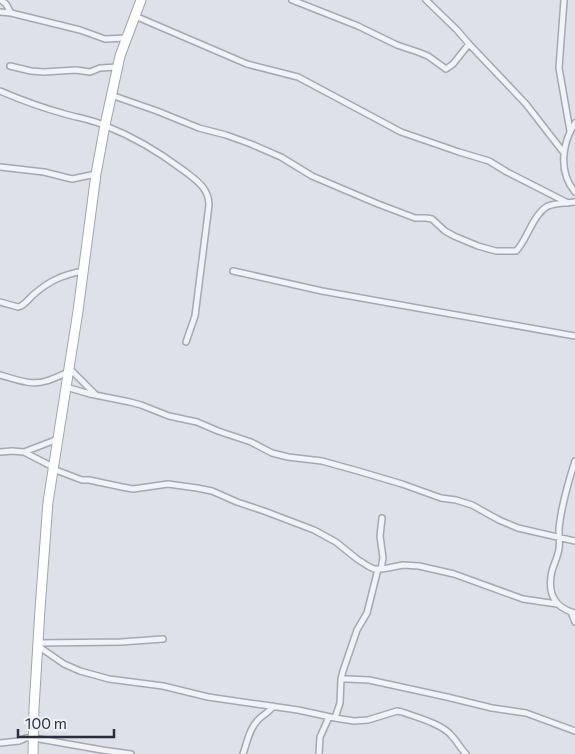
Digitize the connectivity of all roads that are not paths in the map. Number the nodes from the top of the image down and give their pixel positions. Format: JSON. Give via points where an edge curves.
{"nodes":[{"id":1,"x":1,"y":0,"type":"edge"},
{"id":2,"x":140,"y":0,"type":"edge"},
{"id":3,"x":292,"y":0,"type":"edge"},
{"id":4,"x":426,"y":0,"type":"edge"},
{"id":5,"x":564,"y":0,"type":"edge"},
{"id":6,"x":0,"y":12,"type":"edge"},
{"id":7,"x":11,"y":13,"type":"junction"},
{"id":8,"x":134,"y":16,"type":"junction"},
{"id":9,"x":126,"y":38,"type":"junction"},
{"id":10,"x":469,"y":44,"type":"junction"},
{"id":11,"x":10,"y":66,"type":"dead end"},
{"id":12,"x":117,"y":68,"type":"junction"},
{"id":13,"x":0,"y":91,"type":"edge"},
{"id":14,"x":111,"y":95,"type":"junction"},
{"id":15,"x":568,"y":120,"type":"junction"},
{"id":16,"x":574,"y":124,"type":"edge"},
{"id":17,"x":105,"y":125,"type":"junction"},
{"id":18,"x":572,"y":132,"type":"edge"},
{"id":19,"x":564,"y":153,"type":"junction"},
{"id":20,"x":0,"y":167,"type":"edge"},
{"id":21,"x":96,"y":174,"type":"junction"},
{"id":22,"x":575,"y":192,"type":"edge"},
{"id":23,"x":575,"y":202,"type":"edge"},
{"id":24,"x":568,"y":203,"type":"junction"},
{"id":25,"x":83,"y":271,"type":"junction"},
{"id":26,"x":233,"y":271,"type":"dead end"},
{"id":27,"x":0,"y":302,"type":"edge"},
{"id":28,"x":575,"y":336,"type":"edge"},
{"id":29,"x":186,"y":342,"type":"dead end"},
{"id":30,"x":68,"y":370,"type":"junction"},
{"id":31,"x":0,"y":375,"type":"edge"},
{"id":32,"x":66,"y":387,"type":"junction"},
{"id":33,"x":95,"y":395,"type":"junction"},
{"id":34,"x":58,"y":439,"type":"junction"},
{"id":35,"x":0,"y":452,"type":"edge"},
{"id":36,"x":24,"y":452,"type":"junction"},
{"id":37,"x":575,"y":461,"type":"edge"},
{"id":38,"x":53,"y":468,"type":"junction"},
{"id":39,"x":382,"y":518,"type":"dead end"},
{"id":40,"x":559,"y":537,"type":"junction"},
{"id":41,"x":575,"y":541,"type":"edge"},
{"id":42,"x":380,"y":569,"type":"junction"},
{"id":43,"x":557,"y":604,"type":"junction"},
{"id":44,"x":573,"y":613,"type":"edge"},
{"id":45,"x":575,"y":622,"type":"edge"},
{"id":46,"x":163,"y":639,"type":"dead end"},
{"id":47,"x":38,"y":645,"type":"junction"},
{"id":48,"x":341,"y":679,"type":"junction"},
{"id":49,"x":273,"y":706,"type":"junction"},
{"id":50,"x":332,"y":717,"type":"junction"},
{"id":51,"x":575,"y":732,"type":"edge"},
{"id":52,"x":34,"y":738,"type":"junction"},
{"id":53,"x":0,"y":743,"type":"edge"},
{"id":54,"x":33,"y":754,"type":"edge"},
{"id":55,"x":131,"y":754,"type":"edge"},
{"id":56,"x":243,"y":754,"type":"edge"},
{"id":57,"x":319,"y":754,"type":"edge"},
{"id":58,"x":466,"y":754,"type":"edge"}],
"edges":[{"from":1,"to":7,"type":"street"},
{"from":2,"to":8,"type":"main road"},
{"from":3,"to":10,"type":"street","via":[[428,56],[446,69]]},
{"from":4,"to":10,"type":"street"},
{"from":5,"to":15,"type":"street","via":[[559,68]]},
{"from":6,"to":7,"type":"street"},
{"from":7,"to":9,"type":"street","via":[[80,30],[105,40]]},
{"from":8,"to":9,"type":"main road"},
{"from":8,"to":24,"type":"street","via":[[247,64],[298,77],[401,132],[489,161]]},
{"from":9,"to":12,"type":"main road"},
{"from":10,"to":19,"type":"street","via":[[526,104]]},
{"from":11,"to":12,"type":"street","via":[[32,72],[90,72]]},
{"from":12,"to":14,"type":"main road"},
{"from":13,"to":17,"type":"street"},
{"from":14,"to":17,"type":"main road"},
{"from":14,"to":24,"type":"street","via":[[251,144],[312,176],[378,204],[415,218],[432,219],[454,236],[490,250],[516,250],[544,209],[553,204]]},
{"from":15,"to":16,"type":"street"},
{"from":15,"to":18,"type":"street"},
{"from":16,"to":18,"type":"street"},
{"from":17,"to":21,"type":"main road"},
{"from":17,"to":29,"type":"street","via":[[136,138],[157,152],[199,182],[207,193],[209,205],[198,299]]},
{"from":18,"to":19,"type":"street"},
{"from":19,"to":22,"type":"street","via":[[564,169]]},
{"from":20,"to":21,"type":"street","via":[[72,179]]},
{"from":21,"to":25,"type":"main road"},
{"from":23,"to":24,"type":"street"},
{"from":25,"to":27,"type":"street","via":[[56,278],[22,306]]},
{"from":25,"to":30,"type":"main road"},
{"from":26,"to":28,"type":"street","via":[[322,291]]},
{"from":30,"to":31,"type":"street","via":[[36,383]]},
{"from":30,"to":32,"type":"main road"},
{"from":30,"to":33,"type":"street"},
{"from":32,"to":33,"type":"street"},
{"from":32,"to":34,"type":"main road"},
{"from":33,"to":40,"type":"street","via":[[197,422],[272,453],[329,463],[461,502],[518,528]]},
{"from":34,"to":36,"type":"street"},
{"from":34,"to":38,"type":"main road"},
{"from":35,"to":36,"type":"street"},
{"from":36,"to":38,"type":"street"},
{"from":37,"to":40,"type":"street","via":[[562,506]]},
{"from":38,"to":42,"type":"street","via":[[82,480],[122,488],[168,484],[212,491],[314,530],[368,566]]},
{"from":38,"to":47,"type":"main road","via":[[42,564]]},
{"from":39,"to":42,"type":"street","via":[[383,558]]},
{"from":40,"to":41,"type":"street"},
{"from":40,"to":43,"type":"street","via":[[560,549],[551,581]]},
{"from":42,"to":43,"type":"street","via":[[403,564],[419,566],[454,574],[523,599]]},
{"from":42,"to":48,"type":"street"},
{"from":43,"to":44,"type":"street"},
{"from":44,"to":45,"type":"street"},
{"from":46,"to":47,"type":"street"},
{"from":47,"to":49,"type":"street","via":[[71,668],[97,676]]},
{"from":47,"to":52,"type":"main road"},
{"from":48,"to":50,"type":"street","via":[[340,703]]},
{"from":48,"to":51,"type":"street","via":[[369,680],[526,713]]},
{"from":49,"to":50,"type":"street"},
{"from":49,"to":56,"type":"street","via":[[256,722]]},
{"from":50,"to":57,"type":"street","via":[[320,737]]},
{"from":50,"to":58,"type":"street","via":[[364,720],[402,712],[443,728]]},
{"from":52,"to":53,"type":"street"},
{"from":52,"to":54,"type":"main road"},
{"from":52,"to":55,"type":"street"}]}
